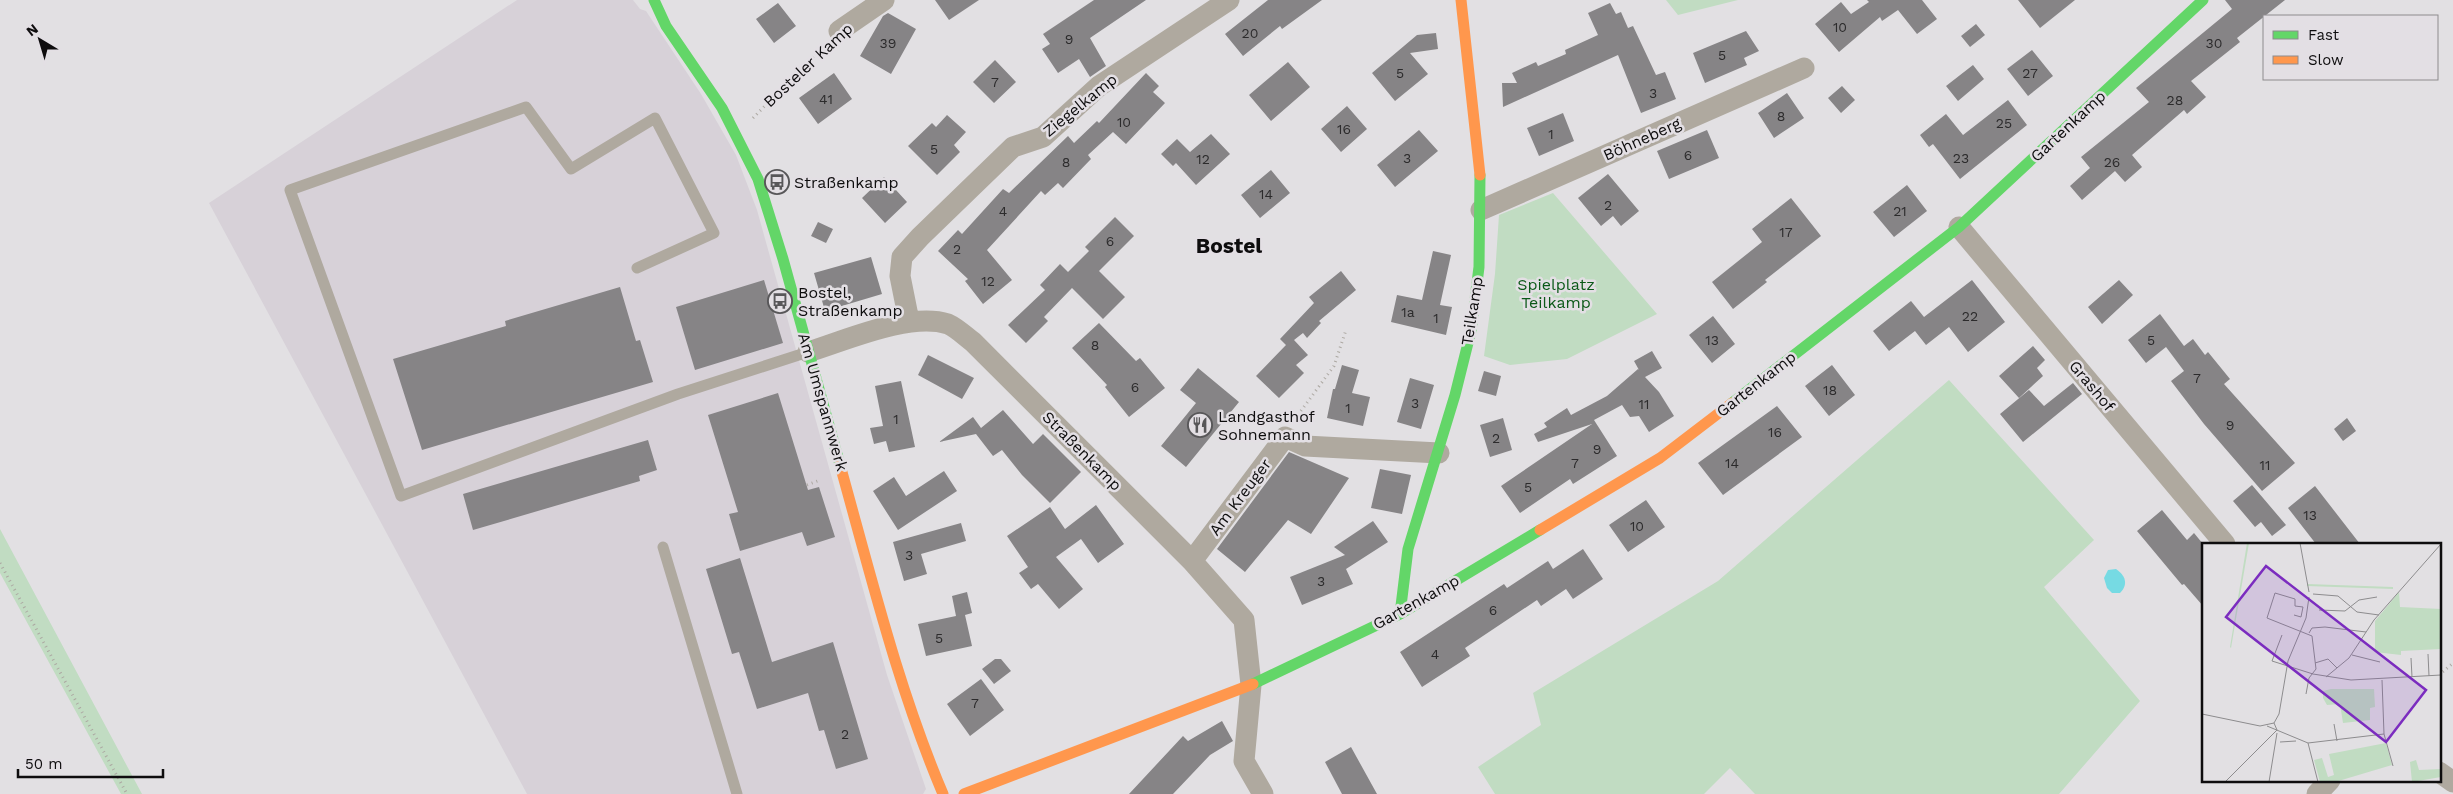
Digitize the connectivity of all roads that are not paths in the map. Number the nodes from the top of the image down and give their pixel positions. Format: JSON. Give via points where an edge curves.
{"nodes":[{"id":1,"x":654,"y":0,"type":"edge"},
{"id":2,"x":884,"y":0,"type":"edge"},
{"id":3,"x":1229,"y":0,"type":"edge"},
{"id":4,"x":1462,"y":0,"type":"edge"},
{"id":5,"x":2204,"y":0,"type":"edge"},
{"id":6,"x":839,"y":32,"type":"road end"},
{"id":7,"x":1804,"y":68,"type":"dead end"},
{"id":8,"x":1481,"y":210,"type":"junction"},
{"id":9,"x":1960,"y":227,"type":"junction"},
{"id":10,"x":637,"y":268,"type":"dead end"},
{"id":11,"x":909,"y":321,"type":"junction"},
{"id":12,"x":808,"y":352,"type":"junction"},
{"id":13,"x":1439,"y":453,"type":"junction"},
{"id":14,"x":2225,"y":543,"type":"edge"},
{"id":15,"x":663,"y":547,"type":"dead end"},
{"id":16,"x":1192,"y":561,"type":"junction"},
{"id":17,"x":1400,"y":614,"type":"junction"},
{"id":18,"x":1251,"y":685,"type":"junction"},
{"id":19,"x":2440,"y":773,"type":"edge"},
{"id":20,"x":2328,"y":782,"type":"edge"},
{"id":21,"x":2453,"y":782,"type":"edge"},
{"id":22,"x":737,"y":794,"type":"edge"},
{"id":23,"x":943,"y":794,"type":"edge"},
{"id":24,"x":964,"y":794,"type":"edge"},
{"id":25,"x":1263,"y":794,"type":"edge"},
{"id":26,"x":2317,"y":794,"type":"edge"}],
"edges":[{"from":1,"to":12,"type":"street","name":"Am Umspannwerk","via":[[666,26],[709,86],[737,134],[758,179]]},
{"from":2,"to":6,"type":"street","name":"Bosteler Kamp"},
{"from":3,"to":11,"type":"street","name":"Ziegelkamp","via":[[1099,86],[1043,137],[1013,147],[920,237],[902,257],[900,276]]},
{"from":4,"to":8,"type":"street","name":"Teilkamp","via":[[1479,158]]},
{"from":5,"to":9,"type":"street","name":"Gartenkamp"},
{"from":7,"to":8,"type":"street","name":"Böhneberg"},
{"from":8,"to":13,"type":"street","name":"Teilkamp","via":[[1479,267],[1471,330]]},
{"from":9,"to":14,"type":"street","name":"Grashof"},
{"from":9,"to":17,"type":"street","name":"Gartenkamp","via":[[1660,458]]},
{"from":10,"to":12,"type":"lane","via":[[714,233],[655,118],[571,169],[526,107],[290,190],[401,496],[678,394]]},
{"from":11,"to":12,"type":"street","name":"Straßenkamp"},
{"from":11,"to":16,"type":"street","name":"Straßenkamp","via":[[929,320],[962,332]]},
{"from":12,"to":23,"type":"street","name":"Am Umspannwerk","via":[[896,665]]},
{"from":13,"to":16,"type":"street","name":"Am Kreuger","via":[[1305,446],[1285,437]]},
{"from":13,"to":17,"type":"street","name":"Teilkamp","via":[[1408,549]]},
{"from":15,"to":22,"type":"lane"},
{"from":16,"to":18,"type":"street","name":"Straßenkamp","via":[[1244,620]]},
{"from":17,"to":18,"type":"street","name":"Gartenkamp"},
{"from":18,"to":24,"type":"street","name":"Gartenkamp"},
{"from":18,"to":25,"type":"street","via":[[1244,761]]},
{"from":19,"to":21,"type":"street"},
{"from":20,"to":26,"type":"street"}]}
